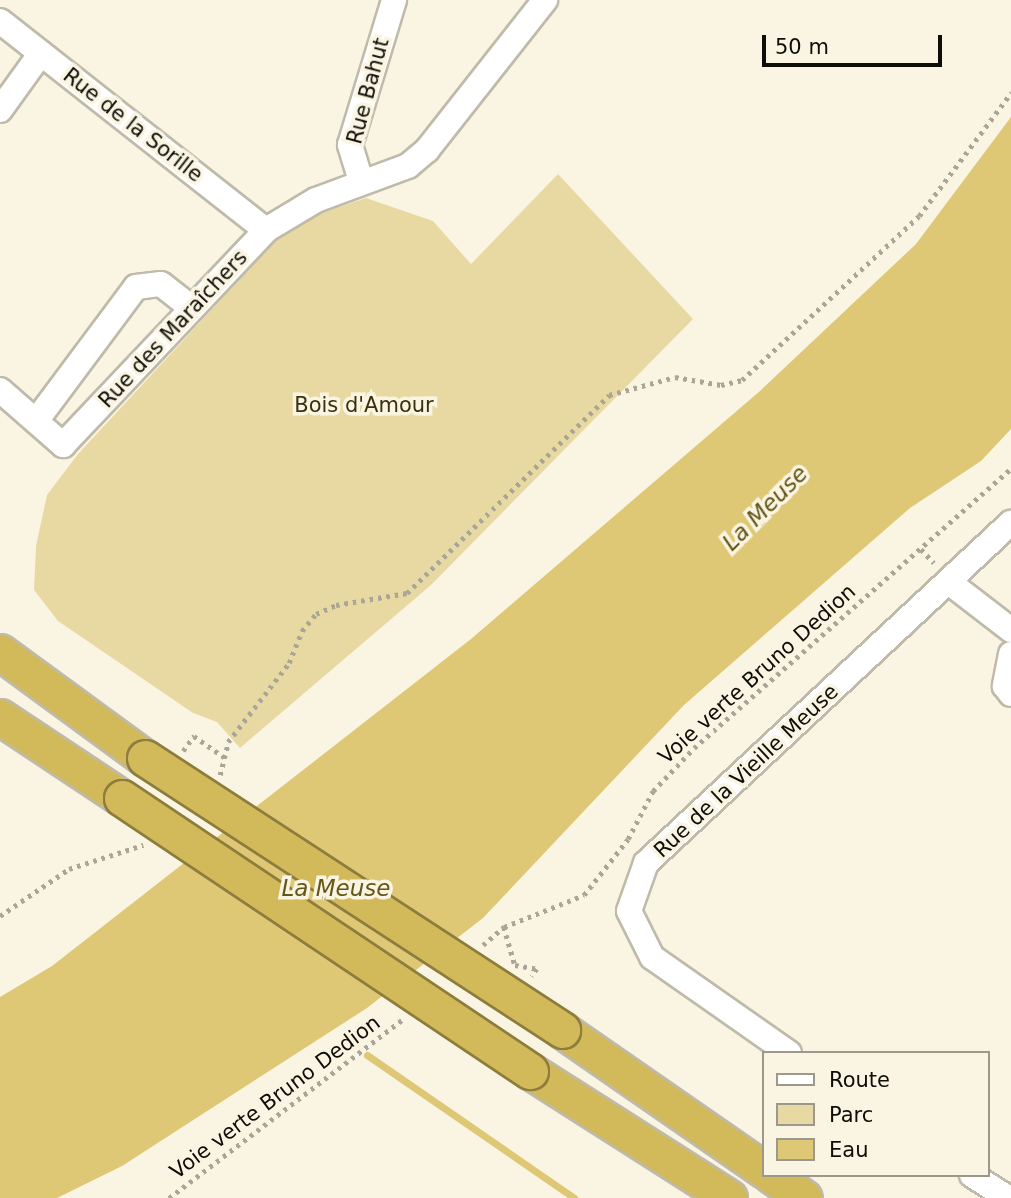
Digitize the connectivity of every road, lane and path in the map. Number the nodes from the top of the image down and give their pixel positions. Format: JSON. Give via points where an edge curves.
{"nodes":[{"id":1,"x":394,"y":0,"type":"edge"},
{"id":2,"x":545,"y":0,"type":"edge"},
{"id":3,"x":0,"y":21,"type":"edge"},
{"id":4,"x":41,"y":53,"type":"junction"},
{"id":5,"x":1011,"y":93,"type":"edge"},
{"id":6,"x":0,"y":110,"type":"edge"},
{"id":7,"x":361,"y":181,"type":"junction"},
{"id":8,"x":266,"y":230,"type":"junction"},
{"id":9,"x":192,"y":308,"type":"junction"},
{"id":10,"x":0,"y":390,"type":"edge"},
{"id":11,"x":36,"y":421,"type":"junction"},
{"id":12,"x":1011,"y":469,"type":"edge"},
{"id":13,"x":1011,"y":523,"type":"edge"},
{"id":14,"x":950,"y":583,"type":"junction"},
{"id":15,"x":1011,"y":630,"type":"edge"},
{"id":16,"x":0,"y":637,"type":"edge"},
{"id":17,"x":0,"y":652,"type":"edge"},
{"id":18,"x":1011,"y":654,"type":"edge"},
{"id":19,"x":1011,"y":694,"type":"edge"},
{"id":20,"x":70,"y":705,"type":"junction"},
{"id":21,"x":0,"y":717,"type":"edge"},
{"id":22,"x":194,"y":736,"type":"dead end"},
{"id":23,"x":224,"y":757,"type":"junction"},
{"id":24,"x":218,"y":784,"type":"dead end"},
{"id":25,"x":146,"y":843,"type":"dead end"},
{"id":26,"x":0,"y":916,"type":"edge"},
{"id":27,"x":510,"y":949,"type":"dead end"},
{"id":28,"x":400,"y":1022,"type":"dead end"},
{"id":29,"x":786,"y":1051,"type":"edge"},
{"id":30,"x":762,"y":1169,"type":"edge"},
{"id":31,"x":774,"y":1177,"type":"edge"},
{"id":32,"x":975,"y":1177,"type":"edge"},
{"id":33,"x":169,"y":1198,"type":"edge"},
{"id":34,"x":729,"y":1198,"type":"edge"},
{"id":35,"x":804,"y":1198,"type":"edge"},
{"id":36,"x":1009,"y":1198,"type":"edge"}],
"edges":[{"from":1,"to":7,"type":"street","name":"Rue Bahut","via":[[349,145]]},
{"from":2,"to":7,"type":"street","name":"Rue des Maraîchers","via":[[427,150],[408,166]]},
{"from":3,"to":4,"type":"street","name":"Rue de la Sorille"},
{"from":4,"to":6,"type":"street"},
{"from":4,"to":8,"type":"street","name":"Rue de la Sorille"},
{"from":5,"to":23,"type":"path","via":[[919,216],[742,380],[721,385],[675,377],[609,395],[407,593],[336,605],[316,614],[302,631],[289,663],[228,742]]},
{"from":7,"to":8,"type":"street","name":"Rue des Maraîchers","via":[[316,200]]},
{"from":8,"to":9,"type":"street","name":"Rue des Maraîchers"},
{"from":9,"to":11,"type":"street","name":"Rue des Maraîchers","via":[[63,445]]},
{"from":9,"to":11,"type":"street","via":[[161,284],[136,287]]},
{"from":10,"to":11,"type":"street","name":"Rue des Maraîchers"},
{"from":12,"to":27,"type":"path","name":"Voie verte Bruno Dedion","via":[[694,748],[653,791],[628,839],[584,895],[504,927]]},
{"from":13,"to":14,"type":"street","name":"Rue de la Vieille Meuse"},
{"from":14,"to":15,"type":"street"},
{"from":14,"to":29,"type":"street","name":"Rue de la Vieille Meuse","via":[[646,863],[629,911],[652,957]]},
{"from":16,"to":20,"type":"highway"},
{"from":17,"to":20,"type":"highway"},
{"from":18,"to":19,"type":"street","via":[[1005,686]]},
{"from":20,"to":30,"type":"highway","bridge":true,"via":[[562,1030]]},
{"from":21,"to":34,"type":"highway","bridge":true,"via":[[530,1071]]},
{"from":22,"to":23,"type":"path"},
{"from":23,"to":24,"type":"path"},
{"from":25,"to":26,"type":"path","via":[[135,851],[69,869]]},
{"from":28,"to":33,"type":"path","name":"Voie verte Bruno Dedion"},
{"from":31,"to":35,"type":"highway"},
{"from":32,"to":36,"type":"street"}]}
